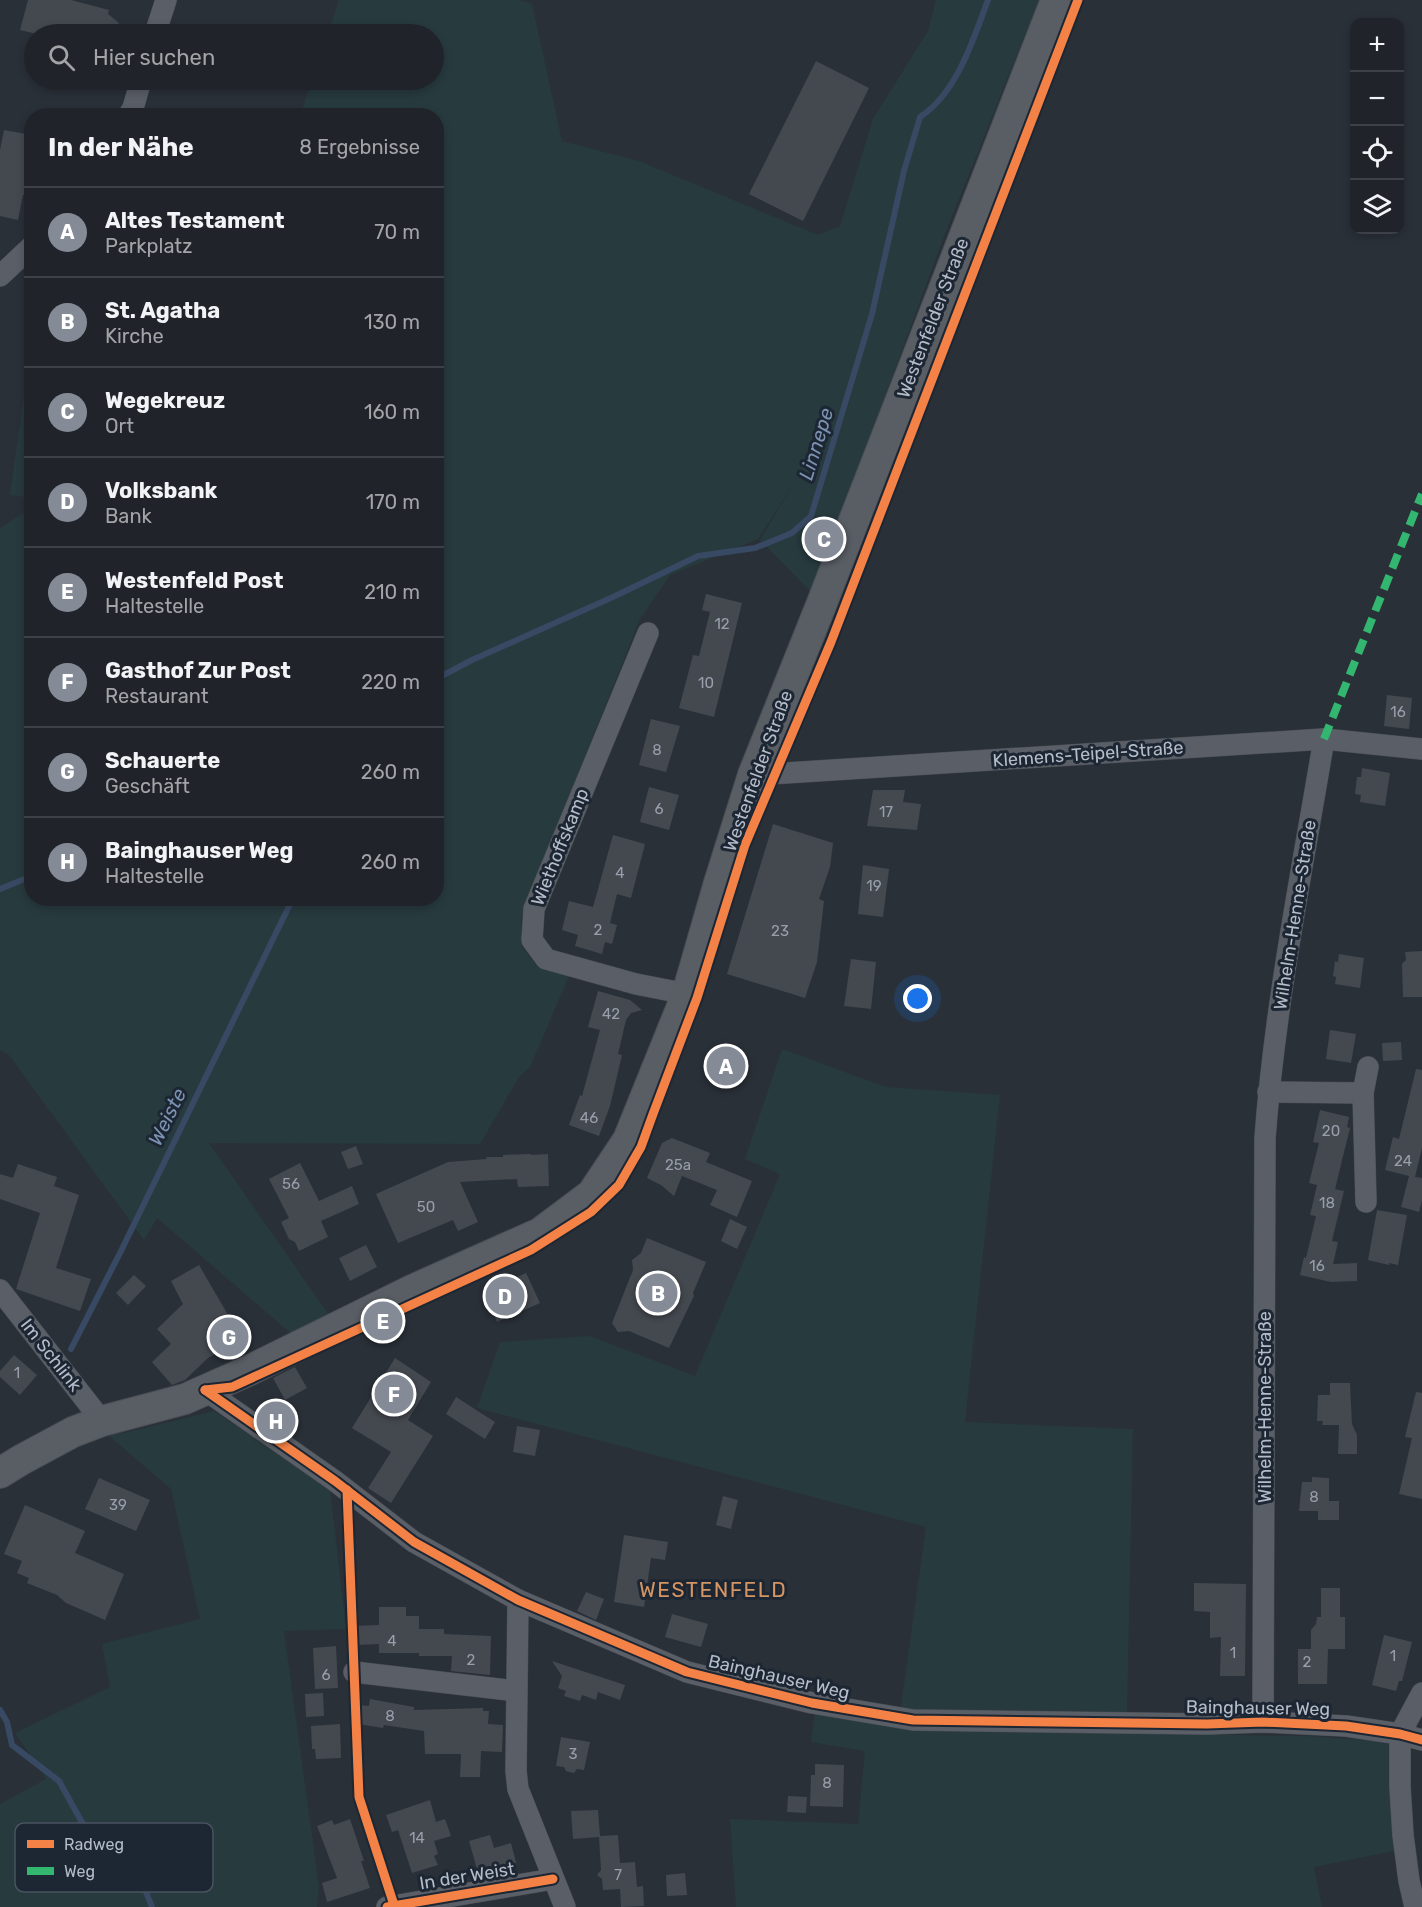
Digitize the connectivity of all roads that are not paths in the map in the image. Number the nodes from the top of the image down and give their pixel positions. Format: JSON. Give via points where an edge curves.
{"nodes":[{"id":1,"x":166,"y":0,"type":"edge"},
{"id":2,"x":1056,"y":0,"type":"edge"},
{"id":3,"x":158,"y":24,"type":"edge"},
{"id":4,"x":138,"y":90,"type":"edge"},
{"id":5,"x":133,"y":108,"type":"edge"},
{"id":6,"x":24,"y":254,"type":"edge"},
{"id":7,"x":0,"y":276,"type":"edge"},
{"id":8,"x":648,"y":633,"type":"dead end"},
{"id":9,"x":1324,"y":739,"type":"junction"},
{"id":10,"x":1422,"y":749,"type":"edge"},
{"id":11,"x":753,"y":776,"type":"junction"},
{"id":12,"x":687,"y":994,"type":"junction"},
{"id":13,"x":1368,"y":1066,"type":"dead end"},
{"id":14,"x":1268,"y":1092,"type":"junction"},
{"id":15,"x":1363,"y":1093,"type":"junction"},
{"id":16,"x":1366,"y":1202,"type":"dead end"},
{"id":17,"x":0,"y":1290,"type":"edge"},
{"id":18,"x":205,"y":1390,"type":"junction"},
{"id":19,"x":102,"y":1421,"type":"junction"},
{"id":20,"x":0,"y":1473,"type":"edge"},
{"id":21,"x":518,"y":1600,"type":"junction"},
{"id":22,"x":354,"y":1672,"type":"dead end"},
{"id":23,"x":516,"y":1691,"type":"junction"},
{"id":24,"x":1422,"y":1693,"type":"edge"},
{"id":25,"x":1263,"y":1722,"type":"junction"},
{"id":26,"x":1400,"y":1734,"type":"junction"},
{"id":27,"x":1422,"y":1740,"type":"edge"},
{"id":28,"x":553,"y":1879,"type":"junction"},
{"id":29,"x":387,"y":1907,"type":"edge"},
{"id":30,"x":565,"y":1907,"type":"edge"},
{"id":31,"x":1414,"y":1907,"type":"edge"}],
"edges":[{"from":1,"to":3,"type":"street"},
{"from":2,"to":11,"type":"main road","name":"Westenfelder Straße"},
{"from":4,"to":5,"type":"street"},
{"from":6,"to":7,"type":"street"},
{"from":8,"to":12,"type":"street","name":"Wiethoffskamp","via":[[534,909],[532,940],[546,958]]},
{"from":9,"to":10,"type":"street","name":"Klemens-Teipel-Straße"},
{"from":9,"to":11,"type":"street","name":"Klemens-Teipel-Straße"},
{"from":9,"to":14,"type":"street","name":"Wilhelm-Henne-Straße"},
{"from":11,"to":12,"type":"main road","name":"Westenfelder Straße"},
{"from":12,"to":18,"type":"main road","name":"Westenfelder Straße","via":[[628,1140],[592,1194],[540,1233]]},
{"from":13,"to":15,"type":"street"},
{"from":14,"to":15,"type":"street"},
{"from":14,"to":25,"type":"street","name":"Wilhelm-Henne-Straße"},
{"from":15,"to":16,"type":"street"},
{"from":17,"to":19,"type":"street","name":"Im Schlink"},
{"from":18,"to":19,"type":"main road","name":"Westenfelder Straße","via":[[165,1406]]},
{"from":18,"to":21,"type":"street","name":"Bainghauser Weg","via":[[414,1542]]},
{"from":19,"to":20,"type":"main road","name":"Westenfelder Straße","via":[[73,1432]]},
{"from":21,"to":23,"type":"street"},
{"from":21,"to":25,"type":"street","name":"Bainghauser Weg","via":[[687,1672],[874,1715],[913,1720]]},
{"from":22,"to":23,"type":"street"},
{"from":23,"to":28,"type":"street","via":[[518,1789]]},
{"from":24,"to":26,"type":"street"},
{"from":25,"to":26,"type":"street","name":"Bainghauser Weg","via":[[1346,1726]]},
{"from":26,"to":27,"type":"street","name":"Bainghauser Weg"},
{"from":26,"to":31,"type":"street","via":[[1403,1835]]},
{"from":28,"to":29,"type":"street","name":"In der Weist"},
{"from":28,"to":30,"type":"street"}]}
